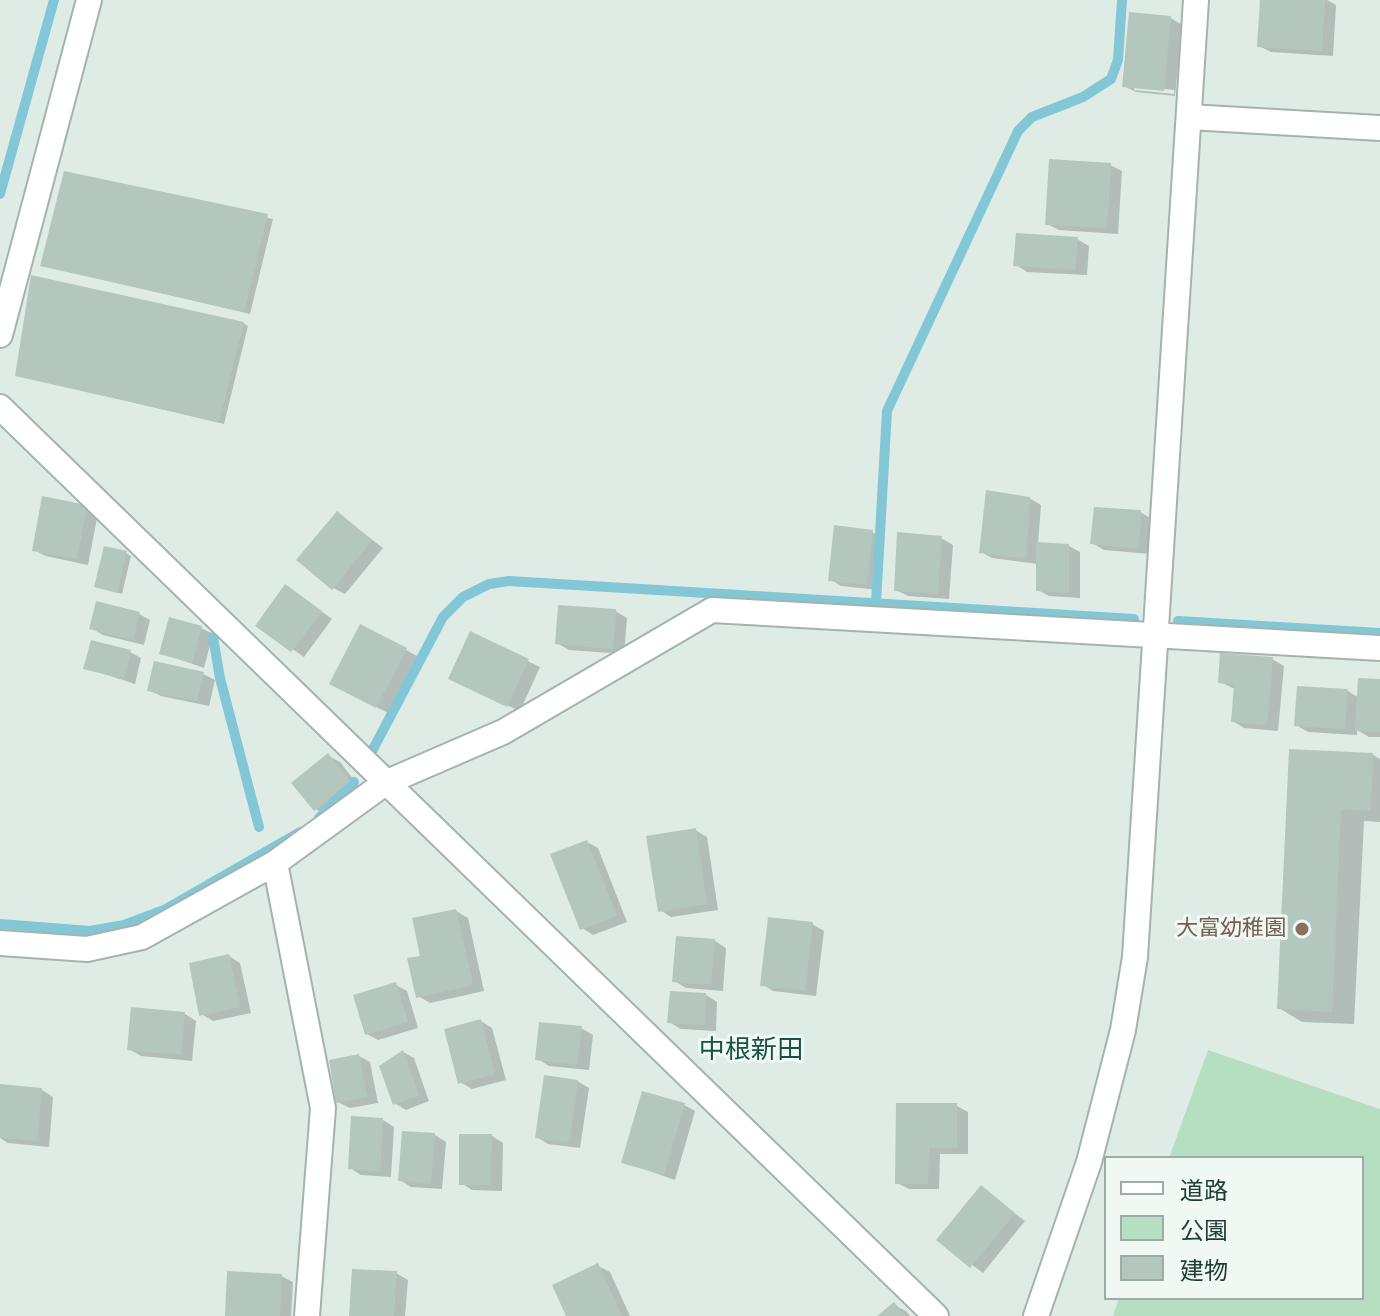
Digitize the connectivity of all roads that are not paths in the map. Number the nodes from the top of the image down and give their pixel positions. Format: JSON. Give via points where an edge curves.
{"nodes":[{"id":1,"x":89,"y":0,"type":"edge"},
{"id":2,"x":1196,"y":0,"type":"edge"},
{"id":3,"x":1189,"y":117,"type":"junction"},
{"id":4,"x":1380,"y":128,"type":"edge"},
{"id":5,"x":0,"y":335,"type":"edge"},
{"id":6,"x":0,"y":407,"type":"edge"},
{"id":7,"x":1157,"y":634,"type":"junction"},
{"id":8,"x":1380,"y":648,"type":"edge"},
{"id":9,"x":385,"y":783,"type":"junction"},
{"id":10,"x":275,"y":863,"type":"junction"},
{"id":11,"x":0,"y":943,"type":"edge"},
{"id":12,"x":307,"y":1316,"type":"edge"},
{"id":13,"x":936,"y":1316,"type":"edge"},
{"id":14,"x":1036,"y":1316,"type":"edge"}],
"edges":[{"from":1,"to":5,"type":"street"},
{"from":2,"to":3,"type":"street"},
{"from":3,"to":4,"type":"street"},
{"from":3,"to":7,"type":"street"},
{"from":6,"to":9,"type":"street"},
{"from":7,"to":8,"type":"street"},
{"from":7,"to":9,"type":"street","via":[[712,610],[503,732]]},
{"from":7,"to":14,"type":"street","via":[[1135,957],[1123,1030],[1089,1162]]},
{"from":9,"to":10,"type":"street"},
{"from":9,"to":13,"type":"street"},
{"from":10,"to":11,"type":"street","via":[[142,937],[87,949]]},
{"from":10,"to":12,"type":"street","via":[[323,1108]]}]}
